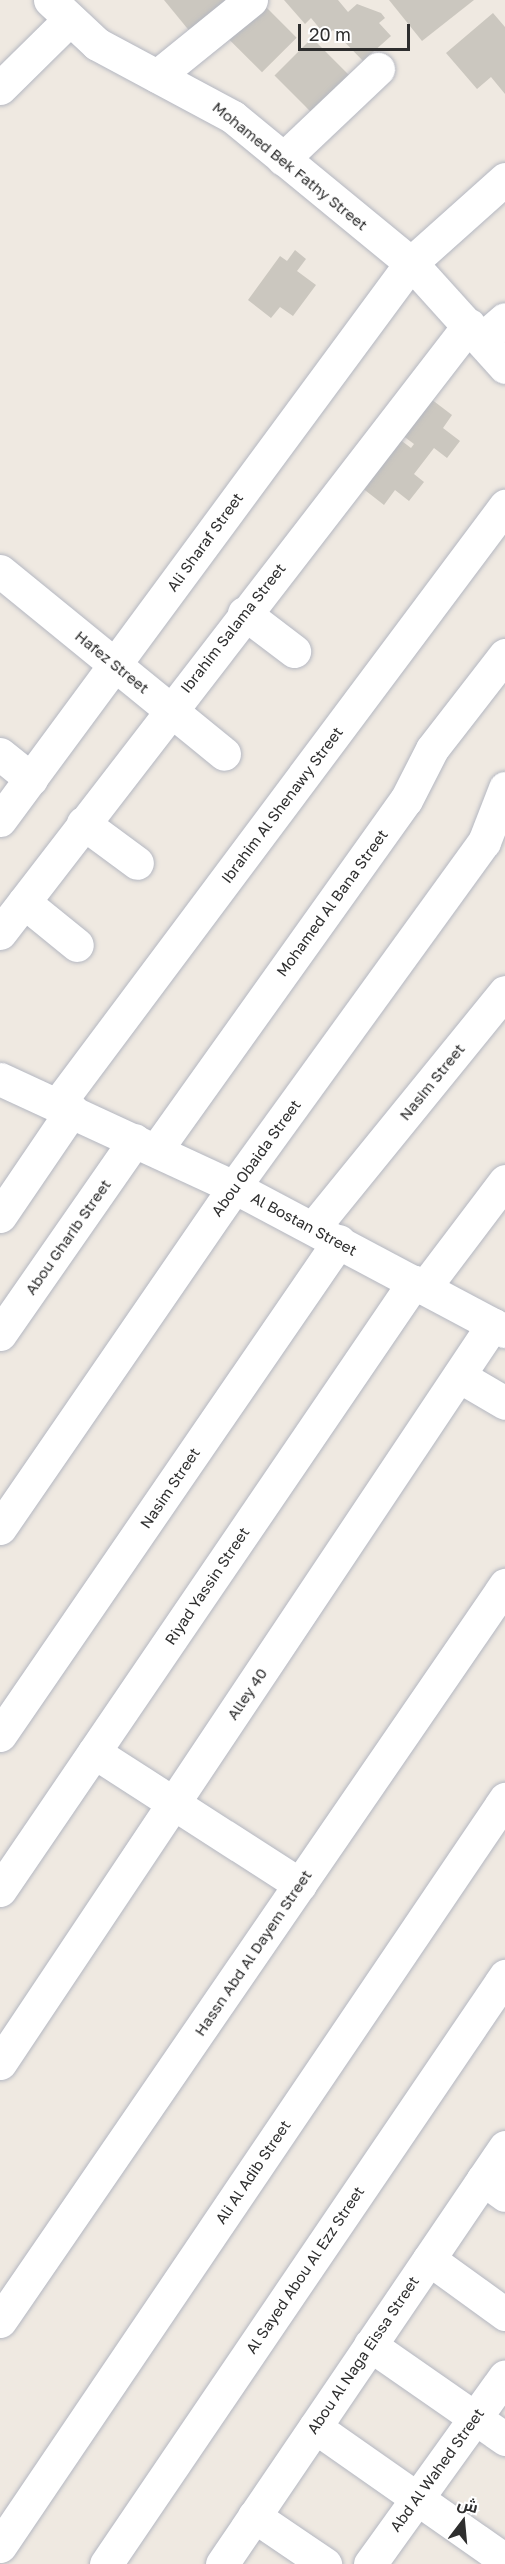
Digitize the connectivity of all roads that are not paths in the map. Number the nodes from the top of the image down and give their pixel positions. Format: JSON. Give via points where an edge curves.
{"nodes":[{"id":1,"x":251,"y":0,"type":"edge"},
{"id":2,"x":59,"y":11,"type":"edge"},
{"id":3,"x":378,"y":69,"type":"dead end"},
{"id":4,"x":156,"y":76,"type":"junction"},
{"id":5,"x":0,"y":88,"type":"edge"},
{"id":6,"x":283,"y":159,"type":"junction"},
{"id":7,"x":505,"y":179,"type":"edge"},
{"id":8,"x":411,"y":263,"type":"junction"},
{"id":9,"x":485,"y":328,"type":"edge"},
{"id":10,"x":505,"y":367,"type":"edge"},
{"id":11,"x":505,"y":506,"type":"edge"},
{"id":12,"x":0,"y":571,"type":"edge"},
{"id":13,"x":244,"y":613,"type":"junction"},
{"id":14,"x":294,"y":651,"type":"dead end"},
{"id":15,"x":505,"y":655,"type":"edge"},
{"id":16,"x":114,"y":664,"type":"junction"},
{"id":17,"x":170,"y":710,"type":"junction"},
{"id":18,"x":0,"y":754,"type":"edge"},
{"id":19,"x":224,"y":754,"type":"dead end"},
{"id":20,"x":31,"y":779,"type":"junction"},
{"id":21,"x":505,"y":788,"type":"edge"},
{"id":22,"x":0,"y":820,"type":"edge"},
{"id":23,"x":83,"y":823,"type":"junction"},
{"id":24,"x":137,"y":863,"type":"dead end"},
{"id":25,"x":24,"y":902,"type":"junction"},
{"id":26,"x":0,"y":933,"type":"edge"},
{"id":27,"x":77,"y":945,"type":"dead end"},
{"id":28,"x":505,"y":992,"type":"edge"},
{"id":29,"x":0,"y":1079,"type":"edge"},
{"id":30,"x":65,"y":1107,"type":"junction"},
{"id":31,"x":146,"y":1145,"type":"junction"},
{"id":32,"x":505,"y":1181,"type":"edge"},
{"id":33,"x":234,"y":1187,"type":"junction"},
{"id":34,"x":0,"y":1216,"type":"edge"},
{"id":35,"x":326,"y":1234,"type":"junction"},
{"id":36,"x":419,"y":1285,"type":"junction"},
{"id":37,"x":499,"y":1328,"type":"edge"},
{"id":38,"x":0,"y":1334,"type":"edge"},
{"id":39,"x":459,"y":1376,"type":"junction"},
{"id":40,"x":505,"y":1403,"type":"edge"},
{"id":41,"x":0,"y":1528,"type":"edge"},
{"id":42,"x":505,"y":1585,"type":"edge"},
{"id":43,"x":0,"y":1735,"type":"edge"},
{"id":44,"x":94,"y":1752,"type":"junction"},
{"id":45,"x":505,"y":1799,"type":"edge"},
{"id":46,"x":174,"y":1803,"type":"junction"},
{"id":47,"x":300,"y":1885,"type":"junction"},
{"id":48,"x":0,"y":1890,"type":"edge"},
{"id":49,"x":505,"y":1976,"type":"edge"},
{"id":50,"x":0,"y":2063,"type":"edge"},
{"id":51,"x":505,"y":2147,"type":"edge"},
{"id":52,"x":494,"y":2187,"type":"edge"},
{"id":53,"x":429,"y":2259,"type":"junction"},
{"id":54,"x":505,"y":2314,"type":"edge"},
{"id":55,"x":0,"y":2321,"type":"edge"},
{"id":56,"x":370,"y":2345,"type":"junction"},
{"id":57,"x":505,"y":2376,"type":"edge"},
{"id":58,"x":475,"y":2418,"type":"junction"},
{"id":59,"x":315,"y":2427,"type":"junction"},
{"id":60,"x":505,"y":2439,"type":"edge"},
{"id":61,"x":417,"y":2498,"type":"junction"},
{"id":62,"x":254,"y":2516,"type":"junction"},
{"id":63,"x":0,"y":2546,"type":"edge"},
{"id":64,"x":505,"y":2560,"type":"edge"},
{"id":65,"x":106,"y":2564,"type":"edge"},
{"id":66,"x":222,"y":2564,"type":"edge"},
{"id":67,"x":324,"y":2564,"type":"edge"},
{"id":68,"x":370,"y":2564,"type":"edge"}],
"edges":[{"from":1,"to":4,"type":"street"},
{"from":2,"to":4,"type":"street","name":"Mohamed Bek Fathy Street","via":[[97,44]]},
{"from":2,"to":5,"type":"street"},
{"from":3,"to":6,"type":"street"},
{"from":4,"to":6,"type":"street","name":"Mohamed Bek Fathy Street","via":[[213,104]]},
{"from":6,"to":8,"type":"street","name":"Mohamed Bek Fathy Street"},
{"from":7,"to":8,"type":"street","name":"Ali Sharaf Street"},
{"from":8,"to":9,"type":"street","name":"Mohamed Bek Fathy Street"},
{"from":8,"to":16,"type":"street","name":"Ali Sharaf Street"},
{"from":9,"to":10,"type":"street","name":"Mohamed Bek Fathy Street"},
{"from":9,"to":13,"type":"street","name":"Ibrahim Salama Street"},
{"from":11,"to":30,"type":"street","name":"Ibrahim Al Shenawy Street"},
{"from":12,"to":16,"type":"street","name":"Hafez Street"},
{"from":13,"to":14,"type":"street"},
{"from":13,"to":17,"type":"street","name":"Ibrahim Salama Street"},
{"from":15,"to":31,"type":"street","name":"Mohamed Al Bana Street","via":[[432,748],[406,800]]},
{"from":16,"to":17,"type":"street","name":"Hafez Street"},
{"from":16,"to":20,"type":"street","name":"Ali Sharaf Street"},
{"from":17,"to":19,"type":"street","name":"Hafez Street"},
{"from":17,"to":23,"type":"street","name":"Ibrahim Salama Street"},
{"from":18,"to":20,"type":"street"},
{"from":20,"to":22,"type":"street","name":"Ali Sharaf Street"},
{"from":21,"to":33,"type":"street","name":"Abou Obaida Street","via":[[484,842]]},
{"from":23,"to":24,"type":"street"},
{"from":23,"to":25,"type":"street","name":"Ibrahim Salama Street"},
{"from":25,"to":26,"type":"street","name":"Ibrahim Salama Street"},
{"from":25,"to":27,"type":"street"},
{"from":28,"to":35,"type":"street","name":"Nasim Street"},
{"from":29,"to":30,"type":"street","name":"Al Bostan Street"},
{"from":30,"to":31,"type":"street","name":"Al Bostan Street"},
{"from":30,"to":34,"type":"street","name":"Ibrahim Al Shenawy Street"},
{"from":31,"to":33,"type":"street","name":"Al Bostan Street"},
{"from":31,"to":38,"type":"street","name":"Abou Gharib Street"},
{"from":32,"to":36,"type":"street","name":"Riyad Yassin Street"},
{"from":33,"to":35,"type":"street","name":"Al Bostan Street"},
{"from":33,"to":41,"type":"street","name":"Abou Obaida Street"},
{"from":35,"to":36,"type":"street","name":"Al Bostan Street"},
{"from":35,"to":43,"type":"street","name":"Nasim Street"},
{"from":36,"to":37,"type":"street","name":"Al Bostan Street"},
{"from":36,"to":44,"type":"street","name":"Riyad Yassin Street"},
{"from":37,"to":39,"type":"street","name":"Alley 40"},
{"from":39,"to":40,"type":"street"},
{"from":39,"to":46,"type":"street","name":"Alley 40"},
{"from":42,"to":47,"type":"street","name":"Hassn Abd Al Dayem Street"},
{"from":44,"to":46,"type":"street"},
{"from":44,"to":48,"type":"street","name":"Riyad Yassin Street"},
{"from":45,"to":63,"type":"street","name":"Ali Al Adib Street"},
{"from":46,"to":47,"type":"street"},
{"from":46,"to":50,"type":"street","name":"Alley 40"},
{"from":47,"to":55,"type":"street","name":"Hassn Abd Al Dayem Street"},
{"from":49,"to":65,"type":"street","name":"Al Sayed Abou Al Ezz Street"},
{"from":51,"to":52,"type":"street","name":"Abou Al Naga Eissa Street"},
{"from":52,"to":53,"type":"street","name":"Abou Al Naga Eissa Street"},
{"from":53,"to":54,"type":"street"},
{"from":53,"to":56,"type":"street","name":"Abou Al Naga Eissa Street"},
{"from":56,"to":58,"type":"street"},
{"from":56,"to":59,"type":"street","name":"Abou Al Naga Eissa Street"},
{"from":57,"to":58,"type":"street","name":"Abd Al Wahed Street"},
{"from":58,"to":60,"type":"street"},
{"from":58,"to":61,"type":"street","name":"Abd Al Wahed Street"},
{"from":59,"to":61,"type":"street"},
{"from":59,"to":62,"type":"street","name":"Abou Al Naga Eissa Street"},
{"from":61,"to":64,"type":"street"},
{"from":61,"to":68,"type":"street","name":"Abd Al Wahed Street"},
{"from":62,"to":66,"type":"street","name":"Abou Al Naga Eissa Street"},
{"from":62,"to":67,"type":"street"}]}
